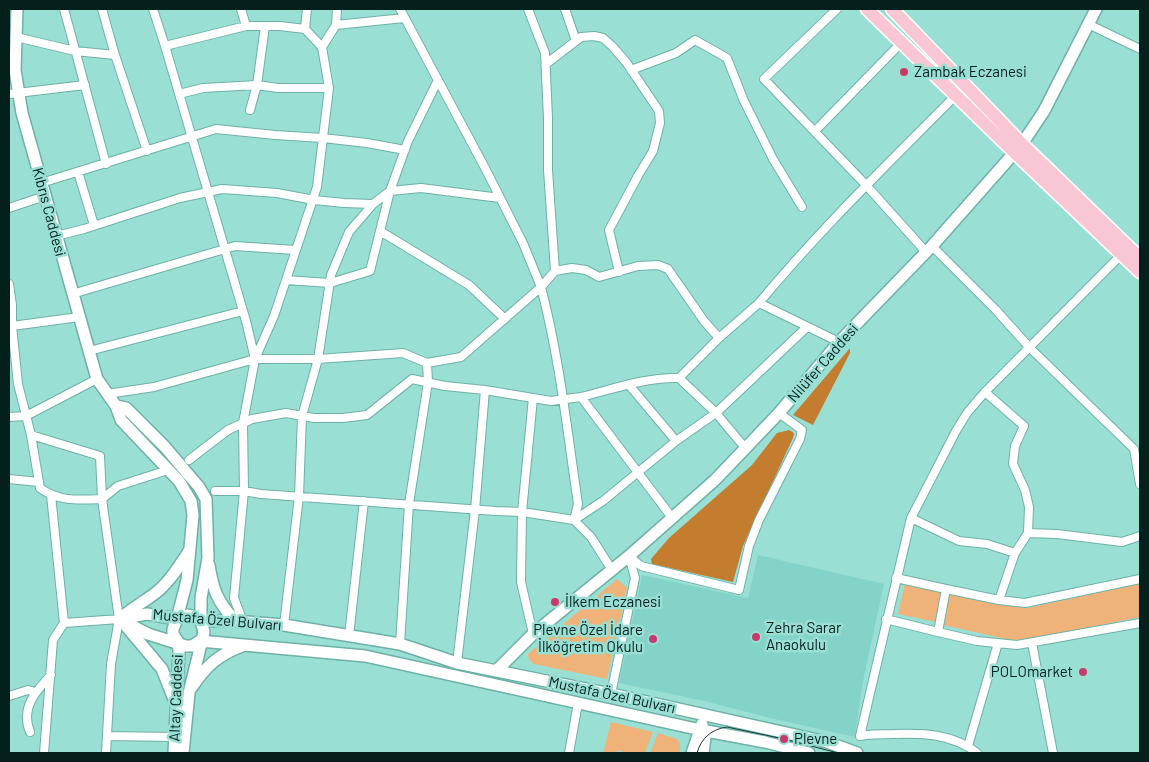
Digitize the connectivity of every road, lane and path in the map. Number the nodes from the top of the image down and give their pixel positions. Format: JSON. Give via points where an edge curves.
{"nodes":[{"id":1,"x":17,"y":9,"type":"edge"},
{"id":2,"x":64,"y":9,"type":"edge"},
{"id":3,"x":102,"y":9,"type":"edge"},
{"id":4,"x":153,"y":9,"type":"edge"},
{"id":5,"x":241,"y":9,"type":"edge"},
{"id":6,"x":307,"y":9,"type":"edge"},
{"id":7,"x":337,"y":9,"type":"edge"},
{"id":8,"x":400,"y":9,"type":"edge"},
{"id":9,"x":528,"y":9,"type":"edge"},
{"id":10,"x":565,"y":9,"type":"edge"},
{"id":11,"x":837,"y":9,"type":"edge"},
{"id":12,"x":867,"y":9,"type":"edge"},
{"id":13,"x":892,"y":9,"type":"edge"},
{"id":14,"x":1096,"y":9,"type":"edge"},
{"id":15,"x":404,"y":18,"type":"junction"},
{"id":16,"x":1088,"y":24,"type":"junction"},
{"id":17,"x":336,"y":25,"type":"junction"},
{"id":18,"x":246,"y":26,"type":"junction"},
{"id":19,"x":265,"y":26,"type":"junction"},
{"id":20,"x":305,"y":29,"type":"junction"},
{"id":21,"x":16,"y":37,"type":"junction"},
{"id":22,"x":576,"y":42,"type":"junction"},
{"id":23,"x":902,"y":42,"type":"junction"},
{"id":24,"x":165,"y":46,"type":"junction"},
{"id":25,"x":322,"y":47,"type":"junction"},
{"id":26,"x":1140,"y":48,"type":"edge"},
{"id":27,"x":12,"y":51,"type":"edge"},
{"id":28,"x":76,"y":51,"type":"junction"},
{"id":29,"x":115,"y":55,"type":"junction"},
{"id":30,"x":546,"y":64,"type":"junction"},
{"id":31,"x":631,"y":70,"type":"junction"},
{"id":32,"x":438,"y":80,"type":"junction"},
{"id":33,"x":85,"y":85,"type":"junction"},
{"id":34,"x":257,"y":85,"type":"junction"},
{"id":35,"x":330,"y":88,"type":"junction"},
{"id":36,"x":13,"y":92,"type":"edge"},
{"id":37,"x":179,"y":94,"type":"junction"},
{"id":38,"x":956,"y":95,"type":"junction"},
{"id":39,"x":250,"y":110,"type":"dead end"},
{"id":40,"x":815,"y":132,"type":"junction"},
{"id":41,"x":192,"y":137,"type":"junction"},
{"id":42,"x":323,"y":138,"type":"junction"},
{"id":43,"x":1018,"y":148,"type":"junction"},
{"id":44,"x":405,"y":150,"type":"junction"},
{"id":45,"x":147,"y":151,"type":"junction"},
{"id":46,"x":106,"y":164,"type":"junction"},
{"id":47,"x":78,"y":172,"type":"junction"},
{"id":48,"x":41,"y":183,"type":"junction"},
{"id":49,"x":866,"y":185,"type":"junction"},
{"id":50,"x":390,"y":191,"type":"junction"},
{"id":51,"x":207,"y":192,"type":"junction"},
{"id":52,"x":45,"y":196,"type":"junction"},
{"id":53,"x":500,"y":198,"type":"junction"},
{"id":54,"x":314,"y":200,"type":"junction"},
{"id":55,"x":373,"y":204,"type":"junction"},
{"id":56,"x":802,"y":207,"type":"dead end"},
{"id":57,"x":9,"y":208,"type":"edge"},
{"id":58,"x":94,"y":226,"type":"junction"},
{"id":59,"x":380,"y":230,"type":"junction"},
{"id":60,"x":56,"y":236,"type":"junction"},
{"id":61,"x":929,"y":249,"type":"junction"},
{"id":62,"x":225,"y":250,"type":"junction"},
{"id":63,"x":296,"y":250,"type":"junction"},
{"id":64,"x":1126,"y":251,"type":"junction"},
{"id":65,"x":1140,"y":258,"type":"edge"},
{"id":66,"x":555,"y":271,"type":"junction"},
{"id":67,"x":618,"y":272,"type":"junction"},
{"id":68,"x":1140,"y":272,"type":"edge"},
{"id":69,"x":286,"y":280,"type":"junction"},
{"id":70,"x":330,"y":283,"type":"junction"},
{"id":71,"x":9,"y":284,"type":"edge"},
{"id":72,"x":541,"y":287,"type":"junction"},
{"id":73,"x":72,"y":294,"type":"junction"},
{"id":74,"x":759,"y":303,"type":"junction"},
{"id":75,"x":243,"y":311,"type":"junction"},
{"id":76,"x":79,"y":317,"type":"junction"},
{"id":77,"x":505,"y":319,"type":"junction"},
{"id":78,"x":10,"y":326,"type":"edge"},
{"id":79,"x":807,"y":327,"type":"junction"},
{"id":80,"x":718,"y":338,"type":"junction"},
{"id":81,"x":839,"y":342,"type":"junction"},
{"id":82,"x":1030,"y":348,"type":"junction"},
{"id":83,"x":89,"y":351,"type":"junction"},
{"id":84,"x":255,"y":359,"type":"junction"},
{"id":85,"x":318,"y":359,"type":"junction"},
{"id":86,"x":427,"y":363,"type":"junction"},
{"id":87,"x":679,"y":378,"type":"junction"},
{"id":88,"x":97,"y":379,"type":"junction"},
{"id":89,"x":428,"y":382,"type":"junction"},
{"id":90,"x":629,"y":385,"type":"junction"},
{"id":91,"x":485,"y":390,"type":"junction"},
{"id":92,"x":984,"y":392,"type":"junction"},
{"id":93,"x":107,"y":394,"type":"junction"},
{"id":94,"x":532,"y":398,"type":"junction"},
{"id":95,"x":581,"y":398,"type":"junction"},
{"id":96,"x":564,"y":400,"type":"junction"},
{"id":97,"x":116,"y":406,"type":"junction"},
{"id":98,"x":716,"y":413,"type":"junction"},
{"id":99,"x":779,"y":413,"type":"junction"},
{"id":100,"x":26,"y":416,"type":"junction"},
{"id":101,"x":302,"y":416,"type":"junction"},
{"id":102,"x":9,"y":417,"type":"edge"},
{"id":103,"x":243,"y":423,"type":"junction"},
{"id":104,"x":31,"y":435,"type":"junction"},
{"id":105,"x":676,"y":441,"type":"junction"},
{"id":106,"x":746,"y":449,"type":"junction"},
{"id":107,"x":189,"y":460,"type":"dead end"},
{"id":108,"x":168,"y":470,"type":"junction"},
{"id":109,"x":637,"y":474,"type":"junction"},
{"id":110,"x":9,"y":479,"type":"edge"},
{"id":111,"x":39,"y":482,"type":"junction"},
{"id":112,"x":1140,"y":484,"type":"edge"},
{"id":113,"x":215,"y":491,"type":"dead end"},
{"id":114,"x":244,"y":491,"type":"junction"},
{"id":115,"x":51,"y":496,"type":"junction"},
{"id":116,"x":299,"y":496,"type":"junction"},
{"id":117,"x":102,"y":499,"type":"junction"},
{"id":118,"x":364,"y":501,"type":"junction"},
{"id":119,"x":410,"y":504,"type":"junction"},
{"id":120,"x":475,"y":510,"type":"junction"},
{"id":121,"x":522,"y":512,"type":"junction"},
{"id":122,"x":911,"y":518,"type":"junction"},
{"id":123,"x":673,"y":519,"type":"junction"},
{"id":124,"x":574,"y":520,"type":"junction"},
{"id":125,"x":1028,"y":533,"type":"junction"},
{"id":126,"x":1140,"y":536,"type":"edge"},
{"id":127,"x":190,"y":549,"type":"junction"},
{"id":128,"x":1015,"y":553,"type":"junction"},
{"id":129,"x":628,"y":556,"type":"junction"},
{"id":130,"x":208,"y":558,"type":"junction"},
{"id":131,"x":612,"y":570,"type":"junction"},
{"id":132,"x":896,"y":578,"type":"junction"},
{"id":133,"x":1140,"y":579,"type":"edge"},
{"id":134,"x":946,"y":589,"type":"junction"},
{"id":135,"x":999,"y":600,"type":"junction"},
{"id":136,"x":119,"y":619,"type":"junction"},
{"id":137,"x":177,"y":619,"type":"junction"},
{"id":138,"x":886,"y":619,"type":"junction"},
{"id":139,"x":201,"y":621,"type":"junction"},
{"id":140,"x":239,"y":622,"type":"junction"},
{"id":141,"x":64,"y":623,"type":"junction"},
{"id":142,"x":1140,"y":623,"type":"edge"},
{"id":143,"x":284,"y":625,"type":"junction"},
{"id":144,"x":938,"y":632,"type":"junction"},
{"id":145,"x":533,"y":634,"type":"junction"},
{"id":146,"x":350,"y":636,"type":"junction"},
{"id":147,"x":200,"y":641,"type":"junction"},
{"id":148,"x":178,"y":642,"type":"junction"},
{"id":149,"x":998,"y":643,"type":"junction"},
{"id":150,"x":1032,"y":643,"type":"junction"},
{"id":151,"x":400,"y":644,"type":"junction"},
{"id":152,"x":245,"y":645,"type":"junction"},
{"id":153,"x":457,"y":663,"type":"junction"},
{"id":154,"x":496,"y":671,"type":"junction"},
{"id":155,"x":52,"y":675,"type":"junction"},
{"id":156,"x":35,"y":692,"type":"junction"},
{"id":157,"x":188,"y":693,"type":"junction"},
{"id":158,"x":612,"y":694,"type":"junction"},
{"id":159,"x":9,"y":696,"type":"edge"},
{"id":160,"x":578,"y":703,"type":"junction"},
{"id":161,"x":177,"y":707,"type":"junction"},
{"id":162,"x":704,"y":715,"type":"junction"},
{"id":163,"x":701,"y":730,"type":"junction"},
{"id":164,"x":30,"y":732,"type":"dead end"},
{"id":165,"x":107,"y":736,"type":"junction"},
{"id":166,"x":860,"y":736,"type":"junction"},
{"id":167,"x":175,"y":737,"type":"junction"},
{"id":168,"x":968,"y":746,"type":"junction"},
{"id":169,"x":856,"y":752,"type":"edge"},
{"id":170,"x":44,"y":753,"type":"edge"},
{"id":171,"x":106,"y":753,"type":"edge"},
{"id":172,"x":174,"y":753,"type":"edge"},
{"id":173,"x":184,"y":753,"type":"edge"},
{"id":174,"x":569,"y":753,"type":"edge"},
{"id":175,"x":692,"y":753,"type":"edge"},
{"id":176,"x":703,"y":753,"type":"edge"},
{"id":177,"x":809,"y":753,"type":"edge"},
{"id":178,"x":977,"y":753,"type":"edge"},
{"id":179,"x":1053,"y":753,"type":"edge"}],
"edges":[{"from":1,"to":21,"type":"main road","name":"Kıbrıs Caddesi"},
{"from":2,"to":28,"type":"street"},
{"from":3,"to":29,"type":"street"},
{"from":4,"to":24,"type":"street"},
{"from":5,"to":18,"type":"street"},
{"from":6,"to":20,"type":"street"},
{"from":7,"to":17,"type":"street"},
{"from":8,"to":15,"type":"street"},
{"from":9,"to":30,"type":"street"},
{"from":10,"to":22,"type":"street"},
{"from":11,"to":40,"type":"street","via":[[764,79]]},
{"from":12,"to":23,"type":"main road"},
{"from":13,"to":43,"type":"main road"},
{"from":14,"to":16,"type":"main road","name":"Nilüfer Caddesi"},
{"from":15,"to":17,"type":"street"},
{"from":15,"to":32,"type":"street"},
{"from":16,"to":26,"type":"street"},
{"from":16,"to":43,"type":"main road","name":"Nilüfer Caddesi","via":[[1044,111]]},
{"from":17,"to":25,"type":"street"},
{"from":18,"to":19,"type":"street"},
{"from":18,"to":24,"type":"street"},
{"from":19,"to":20,"type":"street"},
{"from":19,"to":34,"type":"street"},
{"from":20,"to":25,"type":"street"},
{"from":21,"to":27,"type":"main road","name":"Kıbrıs Caddesi"},
{"from":21,"to":28,"type":"street"},
{"from":22,"to":30,"type":"street"},
{"from":22,"to":31,"type":"street","via":[[581,37],[603,38]]},
{"from":23,"to":38,"type":"main road"},
{"from":23,"to":40,"type":"street"},
{"from":24,"to":37,"type":"street"},
{"from":25,"to":35,"type":"street"},
{"from":27,"to":36,"type":"main road","name":"Kıbrıs Caddesi","via":[[15,70]]},
{"from":28,"to":29,"type":"street"},
{"from":28,"to":33,"type":"street"},
{"from":29,"to":45,"type":"street"},
{"from":30,"to":66,"type":"street","via":[[548,170]]},
{"from":31,"to":56,"type":"street","via":[[676,52],[695,40],[727,58],[773,159]]},
{"from":31,"to":67,"type":"street","via":[[659,111],[660,123],[653,151],[610,230]]},
{"from":32,"to":44,"type":"street"},
{"from":32,"to":53,"type":"street"},
{"from":33,"to":36,"type":"street"},
{"from":33,"to":46,"type":"street"},
{"from":34,"to":35,"type":"street"},
{"from":34,"to":37,"type":"street","via":[[203,88]]},
{"from":34,"to":39,"type":"street"},
{"from":35,"to":42,"type":"street"},
{"from":36,"to":48,"type":"main road","name":"Kıbrıs Caddesi"},
{"from":37,"to":41,"type":"street"},
{"from":38,"to":43,"type":"main road"},
{"from":38,"to":49,"type":"street"},
{"from":40,"to":49,"type":"street"},
{"from":41,"to":42,"type":"street","via":[[216,129]]},
{"from":41,"to":45,"type":"street"},
{"from":41,"to":51,"type":"street"},
{"from":42,"to":44,"type":"street"},
{"from":42,"to":54,"type":"street"},
{"from":43,"to":61,"type":"main road","name":"Nilüfer Caddesi"},
{"from":43,"to":64,"type":"main road"},
{"from":44,"to":50,"type":"street"},
{"from":45,"to":46,"type":"street"},
{"from":46,"to":47,"type":"street"},
{"from":47,"to":48,"type":"street"},
{"from":47,"to":58,"type":"street"},
{"from":48,"to":52,"type":"main road","name":"Kıbrıs Caddesi"},
{"from":49,"to":61,"type":"street"},
{"from":49,"to":74,"type":"street"},
{"from":50,"to":53,"type":"street","via":[[421,188]]},
{"from":50,"to":55,"type":"street"},
{"from":50,"to":59,"type":"street"},
{"from":51,"to":54,"type":"street","via":[[222,189],[268,192]]},
{"from":51,"to":58,"type":"street"},
{"from":51,"to":62,"type":"street"},
{"from":52,"to":57,"type":"street"},
{"from":52,"to":60,"type":"main road","name":"Kıbrıs Caddesi"},
{"from":53,"to":72,"type":"street"},
{"from":54,"to":55,"type":"street"},
{"from":54,"to":63,"type":"street"},
{"from":55,"to":70,"type":"street","via":[[349,232]]},
{"from":58,"to":60,"type":"street"},
{"from":59,"to":70,"type":"street","via":[[370,271]]},
{"from":59,"to":77,"type":"street","via":[[470,285]]},
{"from":60,"to":73,"type":"main road","name":"Kıbrıs Caddesi"},
{"from":61,"to":81,"type":"main road","name":"Nilüfer Caddesi"},
{"from":61,"to":82,"type":"street","via":[[995,309]]},
{"from":62,"to":63,"type":"street","via":[[235,246]]},
{"from":62,"to":73,"type":"street"},
{"from":62,"to":75,"type":"street"},
{"from":63,"to":69,"type":"street"},
{"from":64,"to":65,"type":"main road"},
{"from":64,"to":68,"type":"main road"},
{"from":64,"to":82,"type":"street"},
{"from":66,"to":67,"type":"street","via":[[586,270],[599,278]]},
{"from":66,"to":72,"type":"street"},
{"from":67,"to":80,"type":"street","via":[[648,265],[668,269]]},
{"from":69,"to":70,"type":"street"},
{"from":69,"to":84,"type":"street"},
{"from":70,"to":85,"type":"street"},
{"from":71,"to":78,"type":"street"},
{"from":72,"to":77,"type":"street"},
{"from":72,"to":96,"type":"street","via":[[553,333]]},
{"from":73,"to":76,"type":"main road","name":"Kıbrıs Caddesi"},
{"from":74,"to":79,"type":"street"},
{"from":74,"to":80,"type":"street"},
{"from":75,"to":83,"type":"street"},
{"from":75,"to":84,"type":"street"},
{"from":76,"to":78,"type":"street"},
{"from":76,"to":83,"type":"main road","name":"Kıbrıs Caddesi"},
{"from":77,"to":86,"type":"street","via":[[461,357]]},
{"from":78,"to":100,"type":"street"},
{"from":79,"to":81,"type":"street"},
{"from":79,"to":98,"type":"street"},
{"from":80,"to":87,"type":"street"},
{"from":81,"to":99,"type":"main road","name":"Nilüfer Caddesi"},
{"from":82,"to":92,"type":"street"},
{"from":82,"to":112,"type":"street","via":[[1134,449]]},
{"from":83,"to":88,"type":"main road","name":"Kıbrıs Caddesi"},
{"from":84,"to":85,"type":"street"},
{"from":84,"to":93,"type":"street","via":[[154,387]]},
{"from":84,"to":103,"type":"street"},
{"from":85,"to":86,"type":"street","via":[[403,353]]},
{"from":85,"to":101,"type":"street"},
{"from":86,"to":89,"type":"street"},
{"from":87,"to":90,"type":"street","via":[[663,377]]},
{"from":87,"to":98,"type":"street"},
{"from":88,"to":93,"type":"main road","name":"Kıbrıs Caddesi"},
{"from":88,"to":100,"type":"street"},
{"from":89,"to":91,"type":"street"},
{"from":89,"to":101,"type":"street","via":[[412,379],[367,415],[343,418]]},
{"from":89,"to":119,"type":"street"},
{"from":90,"to":95,"type":"street"},
{"from":90,"to":105,"type":"street"},
{"from":91,"to":94,"type":"street"},
{"from":91,"to":120,"type":"street"},
{"from":92,"to":122,"type":"street","via":[[956,431]]},
{"from":92,"to":125,"type":"street","via":[[1024,426],[1015,446],[1013,464],[1029,507]]},
{"from":93,"to":97,"type":"main road","name":"Kıbrıs Caddesi"},
{"from":94,"to":96,"type":"street"},
{"from":94,"to":121,"type":"street"},
{"from":95,"to":96,"type":"street"},
{"from":95,"to":109,"type":"street"},
{"from":96,"to":124,"type":"street","via":[[578,504]]},
{"from":97,"to":108,"type":"main road","name":"Kıbrıs Caddesi","via":[[121,420]]},
{"from":97,"to":130,"type":"main road","name":"Kıbrıs Caddesi","via":[[126,408],[200,488],[206,499]]},
{"from":98,"to":105,"type":"street"},
{"from":98,"to":106,"type":"street"},
{"from":99,"to":106,"type":"main road","name":"Nilüfer Caddesi"},
{"from":99,"to":129,"type":"street","via":[[802,430],[759,520],[749,546],[740,590],[641,566]]},
{"from":100,"to":102,"type":"street"},
{"from":100,"to":104,"type":"street"},
{"from":101,"to":103,"type":"street","via":[[286,413]]},
{"from":101,"to":116,"type":"street"},
{"from":103,"to":107,"type":"street","via":[[228,430]]},
{"from":103,"to":114,"type":"street"},
{"from":104,"to":111,"type":"street"},
{"from":104,"to":117,"type":"street","via":[[100,456]]},
{"from":105,"to":109,"type":"street"},
{"from":106,"to":123,"type":"main road","name":"Nilüfer Caddesi"},
{"from":108,"to":117,"type":"street","via":[[118,486]]},
{"from":108,"to":127,"type":"main road","name":"Kıbrıs Caddesi","via":[[191,501]]},
{"from":109,"to":123,"type":"street"},
{"from":109,"to":124,"type":"street"},
{"from":110,"to":111,"type":"street"},
{"from":111,"to":115,"type":"street","via":[[40,488]]},
{"from":113,"to":114,"type":"street"},
{"from":114,"to":116,"type":"street"},
{"from":114,"to":140,"type":"street","via":[[234,598]]},
{"from":115,"to":117,"type":"street"},
{"from":115,"to":141,"type":"street"},
{"from":116,"to":118,"type":"street"},
{"from":116,"to":143,"type":"street"},
{"from":117,"to":136,"type":"street"},
{"from":118,"to":119,"type":"street"},
{"from":118,"to":146,"type":"street"},
{"from":119,"to":120,"type":"street"},
{"from":119,"to":151,"type":"street"},
{"from":120,"to":121,"type":"street"},
{"from":120,"to":153,"type":"street"},
{"from":121,"to":124,"type":"street"},
{"from":121,"to":145,"type":"street","via":[[520,582]]},
{"from":122,"to":128,"type":"street","via":[[959,541],[987,544]]},
{"from":122,"to":132,"type":"street"},
{"from":123,"to":129,"type":"main road","name":"Nilüfer Caddesi"},
{"from":124,"to":131,"type":"street"},
{"from":125,"to":126,"type":"street","via":[[1122,542]]},
{"from":125,"to":128,"type":"street"},
{"from":127,"to":136,"type":"main road","via":[[172,576],[151,597]]},
{"from":127,"to":137,"type":"main road","name":"Kıbrıs Caddesi"},
{"from":128,"to":135,"type":"street"},
{"from":129,"to":131,"type":"main road","name":"Nilüfer Caddesi"},
{"from":129,"to":158,"type":"street","via":[[634,578]]},
{"from":130,"to":139,"type":"main road","name":"Kıbrıs Caddesi","via":[[201,598]]},
{"from":130,"to":140,"type":"main road","via":[[220,604]]},
{"from":131,"to":145,"type":"main road","name":"Nilüfer Caddesi"},
{"from":132,"to":134,"type":"street"},
{"from":132,"to":138,"type":"street"},
{"from":133,"to":135,"type":"street","via":[[1025,603]]},
{"from":134,"to":135,"type":"street"},
{"from":134,"to":144,"type":"street"},
{"from":136,"to":137,"type":"main road","name":"Mustafa Özel Bulvarı","via":[[147,614]]},
{"from":136,"to":141,"type":"street"},
{"from":136,"to":148,"type":"main road","name":"Mustafa Özel Bulvarı","via":[[148,634]]},
{"from":136,"to":161,"type":"main road","via":[[162,669]]},
{"from":136,"to":165,"type":"street","via":[[111,664]]},
{"from":137,"to":139,"type":"main road","name":"Mustafa Özel Bulvarı","via":[[192,616]]},
{"from":137,"to":148,"type":"main road","via":[[173,634]]},
{"from":138,"to":144,"type":"street"},
{"from":138,"to":166,"type":"street"},
{"from":139,"to":140,"type":"main road","name":"Mustafa Özel Bulvarı"},
{"from":139,"to":147,"type":"main road","via":[[204,632]]},
{"from":140,"to":143,"type":"main road","name":"Mustafa Özel Bulvarı"},
{"from":141,"to":155,"type":"street","via":[[53,640]]},
{"from":142,"to":150,"type":"street"},
{"from":143,"to":146,"type":"main road","name":"Mustafa Özel Bulvarı"},
{"from":144,"to":149,"type":"street"},
{"from":145,"to":154,"type":"main road","name":"Nilüfer Caddesi"},
{"from":146,"to":151,"type":"main road","name":"Mustafa Özel Bulvarı"},
{"from":147,"to":148,"type":"main road","name":"Mustafa Özel Bulvarı","via":[[192,646]]},
{"from":147,"to":152,"type":"main road","name":"Mustafa Özel Bulvarı"},
{"from":147,"to":157,"type":"main road","name":"Altay Caddesi"},
{"from":148,"to":161,"type":"main road","name":"Altay Caddesi"},
{"from":149,"to":150,"type":"street","via":[[1017,646]]},
{"from":149,"to":168,"type":"street"},
{"from":150,"to":179,"type":"street"},
{"from":151,"to":153,"type":"main road","name":"Mustafa Özel Bulvarı"},
{"from":152,"to":157,"type":"main road","via":[[214,660]]},
{"from":152,"to":160,"type":"main road","name":"Mustafa Özel Bulvarı","via":[[365,656]]},
{"from":153,"to":154,"type":"main road","name":"Mustafa Özel Bulvarı"},
{"from":154,"to":158,"type":"main road","name":"Mustafa Özel Bulvarı"},
{"from":155,"to":156,"type":"street"},
{"from":155,"to":170,"type":"street"},
{"from":156,"to":159,"type":"street","via":[[28,690]]},
{"from":156,"to":164,"type":"street","via":[[29,704],[27,724]]},
{"from":157,"to":173,"type":"main road","name":"Altay Caddesi"},
{"from":158,"to":162,"type":"main road","name":"Mustafa Özel Bulvarı"},
{"from":160,"to":163,"type":"main road","name":"Mustafa Özel Bulvarı"},
{"from":160,"to":174,"type":"street"},
{"from":161,"to":167,"type":"main road","name":"Altay Caddesi"},
{"from":162,"to":163,"type":"main road"},
{"from":162,"to":169,"type":"main road","name":"Mustafa Özel Bulvarı","via":[[827,742]]},
{"from":163,"to":175,"type":"main road"},
{"from":163,"to":176,"type":"main road","via":[[705,737]]},
{"from":163,"to":177,"type":"main road","name":"Mustafa Özel Bulvarı"},
{"from":165,"to":167,"type":"street"},
{"from":165,"to":171,"type":"street"},
{"from":166,"to":168,"type":"street","via":[[915,733],[944,736]]},
{"from":166,"to":169,"type":"street"},
{"from":167,"to":172,"type":"main road","name":"Altay Caddesi"},
{"from":168,"to":178,"type":"street"}]}
